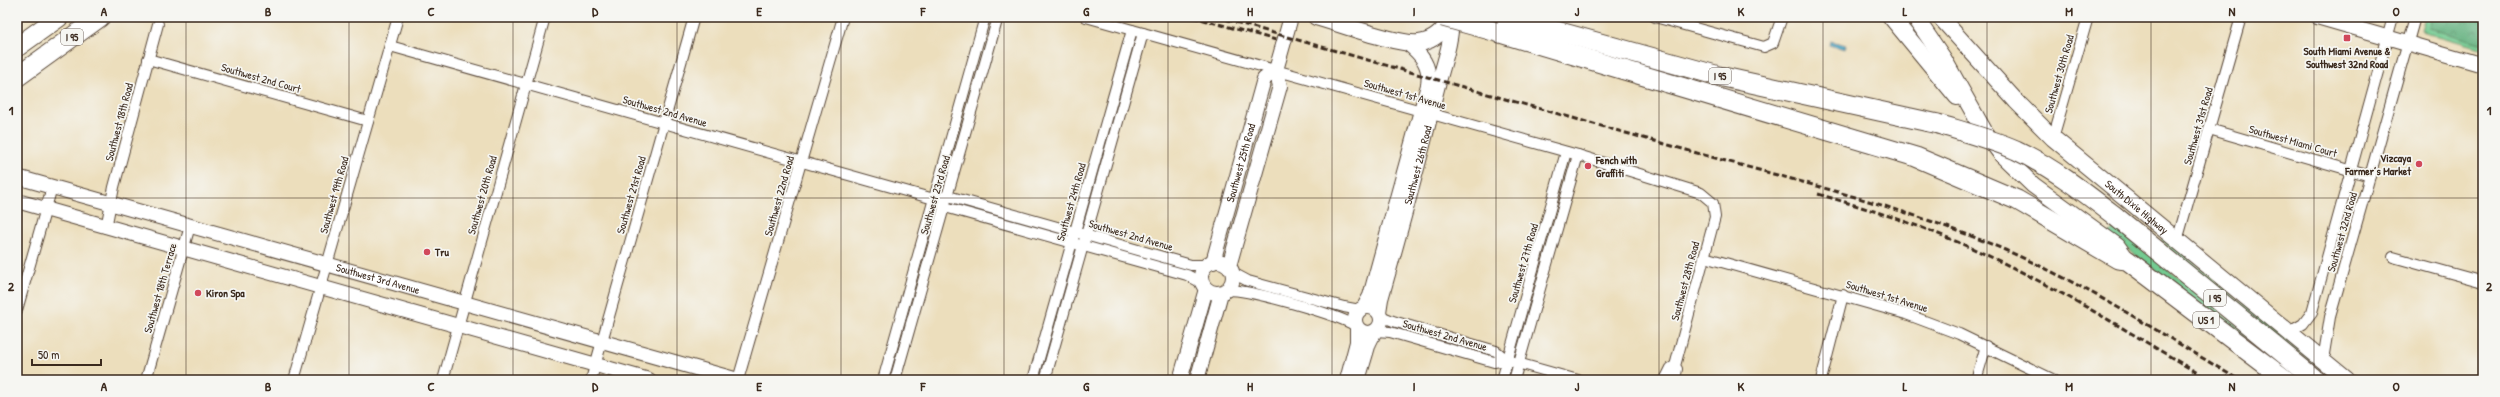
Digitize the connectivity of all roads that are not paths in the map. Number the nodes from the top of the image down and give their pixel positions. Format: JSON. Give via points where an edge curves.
{"nodes":[{"id":1,"x":59,"y":17,"type":"edge"},
{"id":2,"x":100,"y":17,"type":"edge"},
{"id":3,"x":398,"y":17,"type":"edge"},
{"id":4,"x":546,"y":17,"type":"edge"},
{"id":5,"x":694,"y":17,"type":"edge"},
{"id":6,"x":843,"y":17,"type":"edge"},
{"id":7,"x":985,"y":17,"type":"edge"},
{"id":8,"x":998,"y":17,"type":"edge"},
{"id":9,"x":1086,"y":17,"type":"edge"},
{"id":10,"x":1291,"y":17,"type":"edge"},
{"id":11,"x":1316,"y":17,"type":"edge"},
{"id":12,"x":1443,"y":17,"type":"edge"},
{"id":13,"x":1452,"y":17,"type":"edge"},
{"id":14,"x":1506,"y":17,"type":"edge"},
{"id":15,"x":1655,"y":17,"type":"edge"},
{"id":16,"x":1782,"y":17,"type":"edge"},
{"id":17,"x":1891,"y":17,"type":"edge"},
{"id":18,"x":1914,"y":17,"type":"edge"},
{"id":19,"x":1940,"y":17,"type":"edge"},
{"id":20,"x":2088,"y":17,"type":"edge"},
{"id":21,"x":2241,"y":17,"type":"edge"},
{"id":22,"x":2316,"y":17,"type":"edge"},
{"id":23,"x":2393,"y":17,"type":"edge"},
{"id":24,"x":2415,"y":17,"type":"edge"},
{"id":25,"x":158,"y":24,"type":"dead end"},
{"id":26,"x":1132,"y":30,"type":"junction"},
{"id":27,"x":1143,"y":33,"type":"junction"},
{"id":28,"x":2387,"y":37,"type":"junction"},
{"id":29,"x":1407,"y":43,"type":"junction"},
{"id":30,"x":2407,"y":43,"type":"junction"},
{"id":31,"x":390,"y":46,"type":"junction"},
{"id":32,"x":17,"y":47,"type":"edge"},
{"id":33,"x":148,"y":59,"type":"junction"},
{"id":34,"x":2483,"y":65,"type":"edge"},
{"id":35,"x":1276,"y":70,"type":"junction"},
{"id":36,"x":17,"y":77,"type":"edge"},
{"id":37,"x":526,"y":84,"type":"junction"},
{"id":38,"x":1427,"y":113,"type":"junction"},
{"id":39,"x":368,"y":121,"type":"junction"},
{"id":40,"x":664,"y":123,"type":"junction"},
{"id":41,"x":1980,"y":124,"type":"junction"},
{"id":42,"x":2209,"y":129,"type":"junction"},
{"id":43,"x":2053,"y":138,"type":"junction"},
{"id":44,"x":1566,"y":152,"type":"junction"},
{"id":45,"x":1578,"y":155,"type":"junction"},
{"id":46,"x":801,"y":162,"type":"junction"},
{"id":47,"x":2351,"y":170,"type":"junction"},
{"id":48,"x":2370,"y":176,"type":"junction"},
{"id":49,"x":17,"y":177,"type":"edge"},
{"id":50,"x":52,"y":187,"type":"junction"},
{"id":51,"x":948,"y":196,"type":"junction"},
{"id":52,"x":934,"y":199,"type":"junction"},
{"id":53,"x":17,"y":201,"type":"edge"},
{"id":54,"x":111,"y":203,"type":"junction"},
{"id":55,"x":1713,"y":204,"type":"joint"},
{"id":56,"x":945,"y":207,"type":"junction"},
{"id":57,"x":46,"y":209,"type":"junction"},
{"id":58,"x":190,"y":226,"type":"junction"},
{"id":59,"x":106,"y":228,"type":"junction"},
{"id":60,"x":1074,"y":232,"type":"junction"},
{"id":61,"x":1086,"y":235,"type":"junction"},
{"id":62,"x":2177,"y":241,"type":"junction"},
{"id":63,"x":1071,"y":243,"type":"junction"},
{"id":64,"x":1083,"y":246,"type":"junction"},
{"id":65,"x":184,"y":249,"type":"junction"},
{"id":66,"x":1704,"y":257,"type":"junction"},
{"id":67,"x":2393,"y":257,"type":"dead end"},
{"id":68,"x":2127,"y":260,"type":"junction"},
{"id":69,"x":327,"y":264,"type":"junction"},
{"id":70,"x":1209,"y":264,"type":"junction"},
{"id":71,"x":1231,"y":270,"type":"junction"},
{"id":72,"x":2483,"y":282,"type":"edge"},
{"id":73,"x":1204,"y":286,"type":"junction"},
{"id":74,"x":320,"y":288,"type":"junction"},
{"id":75,"x":1225,"y":292,"type":"junction"},
{"id":76,"x":1843,"y":295,"type":"junction"},
{"id":77,"x":464,"y":302,"type":"junction"},
{"id":78,"x":1362,"y":309,"type":"junction"},
{"id":79,"x":17,"y":310,"type":"edge"},
{"id":80,"x":1380,"y":314,"type":"junction"},
{"id":81,"x":458,"y":326,"type":"junction"},
{"id":82,"x":1357,"y":327,"type":"junction"},
{"id":83,"x":1375,"y":332,"type":"junction"},
{"id":84,"x":2289,"y":332,"type":"junction"},
{"id":85,"x":602,"y":342,"type":"junction"},
{"id":86,"x":1986,"y":346,"type":"junction"},
{"id":87,"x":1507,"y":360,"type":"junction"},
{"id":88,"x":2323,"y":360,"type":"junction"},
{"id":89,"x":1519,"y":363,"type":"junction"},
{"id":90,"x":595,"y":365,"type":"junction"},
{"id":91,"x":1675,"y":366,"type":"junction"},
{"id":92,"x":146,"y":380,"type":"edge"},
{"id":93,"x":294,"y":380,"type":"edge"},
{"id":94,"x":443,"y":380,"type":"edge"},
{"id":95,"x":591,"y":380,"type":"edge"},
{"id":96,"x":649,"y":380,"type":"edge"},
{"id":97,"x":738,"y":380,"type":"edge"},
{"id":98,"x":883,"y":380,"type":"edge"},
{"id":99,"x":895,"y":380,"type":"edge"},
{"id":100,"x":1033,"y":380,"type":"edge"},
{"id":101,"x":1045,"y":380,"type":"edge"},
{"id":102,"x":1180,"y":380,"type":"edge"},
{"id":103,"x":1197,"y":380,"type":"edge"},
{"id":104,"x":1347,"y":380,"type":"edge"},
{"id":105,"x":1358,"y":380,"type":"edge"},
{"id":106,"x":1502,"y":380,"type":"edge"},
{"id":107,"x":1514,"y":380,"type":"edge"},
{"id":108,"x":1578,"y":380,"type":"edge"},
{"id":109,"x":1665,"y":380,"type":"edge"},
{"id":110,"x":1675,"y":380,"type":"edge"},
{"id":111,"x":1822,"y":380,"type":"edge"},
{"id":112,"x":1976,"y":380,"type":"edge"},
{"id":113,"x":2054,"y":380,"type":"edge"},
{"id":114,"x":2286,"y":380,"type":"edge"},
{"id":115,"x":2316,"y":380,"type":"edge"},
{"id":116,"x":2347,"y":380,"type":"edge"}],
"edges":[{"from":1,"to":32,"type":"highway","number":"I 95"},
{"from":2,"to":36,"type":"highway","number":"I 95"},
{"from":3,"to":31,"type":"street","name":"Southwest 19th Road"},
{"from":4,"to":37,"type":"street","name":"Southwest 20th Road"},
{"from":5,"to":40,"type":"street","name":"Southwest 21st Road"},
{"from":6,"to":46,"type":"street","name":"Southwest 22nd Road"},
{"from":7,"to":52,"type":"street","name":"Southwest 23rd Road"},
{"from":8,"to":51,"type":"street","name":"Southwest 23rd Road"},
{"from":9,"to":26,"type":"street","name":"Southwest 1st Avenue"},
{"from":10,"to":35,"type":"main road","name":"Southwest 25th Road"},
{"from":11,"to":29,"type":"main road"},
{"from":12,"to":68,"type":"highway","number":"I 95","bridge":true,"via":[[1916,157],[2010,197],[2077,233],[2118,259]]},
{"from":13,"to":29,"type":"main road","via":[[1435,37],[1420,43]]},
{"from":13,"to":38,"type":"main road","name":"Southwest 26th Road","via":[[1452,35]]},
{"from":14,"to":115,"type":"highway","number":"I 95","bridge":true,"via":[[1719,76],[1938,124],[1991,140],[2032,159],[2067,180]]},
{"from":15,"to":16,"type":"street","via":[[1758,46],[1768,46],[1776,38]]},
{"from":17,"to":41,"type":"main road"},
{"from":18,"to":41,"type":"main road","via":[[1944,58]]},
{"from":19,"to":43,"type":"main road","name":"South Dixie Highway"},
{"from":20,"to":43,"type":"street","name":"Southwest 30th Road"},
{"from":21,"to":42,"type":"street","name":"Southwest 31st Road"},
{"from":22,"to":28,"type":"main road"},
{"from":23,"to":28,"type":"street","name":"Southwest 32nd Road"},
{"from":24,"to":30,"type":"street","name":"Southwest 32nd Road"},
{"from":25,"to":33,"type":"street","name":"Southwest 18th Road"},
{"from":26,"to":27,"type":"street","name":"Southwest 1st Avenue"},
{"from":26,"to":60,"type":"street","name":"Southwest 24th Road"},
{"from":27,"to":35,"type":"street","name":"Southwest 1st Avenue"},
{"from":27,"to":61,"type":"street"},
{"from":28,"to":30,"type":"main road"},
{"from":28,"to":47,"type":"street","name":"Southwest 32nd Road"},
{"from":29,"to":38,"type":"main road","name":"Southwest 26th Road","via":[[1424,60],[1430,75]]},
{"from":30,"to":34,"type":"main road"},
{"from":30,"to":48,"type":"street","name":"Southwest 32nd Road"},
{"from":31,"to":37,"type":"street","name":"Southwest 2nd Avenue"},
{"from":31,"to":39,"type":"street","name":"Southwest 19th Road"},
{"from":33,"to":39,"type":"street","name":"Southwest 2nd Court"},
{"from":33,"to":54,"type":"street","name":"Southwest 18th Road"},
{"from":35,"to":38,"type":"street","name":"Southwest 1st Avenue"},
{"from":35,"to":70,"type":"main road","name":"Southwest 25th Road","via":[[1264,79]]},
{"from":35,"to":71,"type":"main road","name":"Southwest 25th Road","via":[[1280,86]]},
{"from":37,"to":40,"type":"street","name":"Southwest 2nd Avenue"},
{"from":37,"to":77,"type":"street","name":"Southwest 20th Road"},
{"from":38,"to":44,"type":"street","name":"Southwest 1st Avenue"},
{"from":38,"to":78,"type":"main road","name":"Southwest 26th Road","via":[[1370,296]]},
{"from":38,"to":80,"type":"main road","name":"Southwest 26th Road","via":[[1381,299]]},
{"from":39,"to":69,"type":"street","name":"Southwest 19th Road"},
{"from":40,"to":46,"type":"street","name":"Southwest 2nd Avenue"},
{"from":40,"to":85,"type":"street","name":"Southwest 21st Road"},
{"from":41,"to":68,"type":"main road","via":[[1994,146],[2023,177],[2117,246]]},
{"from":42,"to":47,"type":"street","name":"Southwest Miami Court"},
{"from":42,"to":62,"type":"street","name":"Southwest 31st Road"},
{"from":43,"to":62,"type":"main road","name":"South Dixie Highway"},
{"from":44,"to":45,"type":"street","name":"Southwest 1st Avenue"},
{"from":44,"to":87,"type":"street","name":"Southwest 27th Road"},
{"from":45,"to":55,"type":"street","name":"Southwest 1st Avenue","via":[[1701,193]]},
{"from":45,"to":89,"type":"street"},
{"from":46,"to":52,"type":"street","name":"Southwest 2nd Avenue"},
{"from":46,"to":97,"type":"street","name":"Southwest 22nd Road"},
{"from":47,"to":48,"type":"street","name":"Southwest Miami Court"},
{"from":47,"to":84,"type":"street","name":"Southwest 32nd Road","via":[[2312,312],[2303,324]]},
{"from":48,"to":88,"type":"street","name":"Southwest 32nd Road","via":[[2330,317]]},
{"from":49,"to":50,"type":"main road","name":"Southwest 3rd Avenue"},
{"from":50,"to":54,"type":"main road","name":"Southwest 3rd Avenue"},
{"from":50,"to":57,"type":"street"},
{"from":51,"to":52,"type":"street","name":"Southwest 2nd Avenue"},
{"from":51,"to":56,"type":"street","name":"Southwest 23rd Road"},
{"from":51,"to":60,"type":"street","name":"Southwest 2nd Avenue"},
{"from":52,"to":56,"type":"street","name":"Southwest 2nd Avenue"},
{"from":52,"to":98,"type":"street","name":"Southwest 23rd Road"},
{"from":53,"to":57,"type":"main road"},
{"from":54,"to":58,"type":"main road","name":"Southwest 3rd Avenue"},
{"from":54,"to":59,"type":"street","name":"Southwest 18th Road"},
{"from":55,"to":66,"type":"street","name":"Southwest 28th Road","via":[[1715,217]]},
{"from":56,"to":63,"type":"street","name":"Southwest 2nd Avenue"},
{"from":56,"to":99,"type":"street","name":"Southwest 23rd Road"},
{"from":57,"to":59,"type":"main road"},
{"from":57,"to":79,"type":"street"},
{"from":58,"to":65,"type":"street","name":"Southwest 18th Terrace"},
{"from":58,"to":69,"type":"main road","name":"Southwest 3rd Avenue"},
{"from":59,"to":65,"type":"main road"},
{"from":60,"to":61,"type":"street","name":"Southwest 2nd Avenue"},
{"from":60,"to":63,"type":"street","name":"Southwest 24th Road"},
{"from":61,"to":64,"type":"street"},
{"from":61,"to":70,"type":"street","name":"Southwest 2nd Avenue","via":[[1191,265]]},
{"from":62,"to":84,"type":"main road","name":"South Dixie Highway"},
{"from":63,"to":64,"type":"street","name":"Southwest 2nd Avenue"},
{"from":63,"to":100,"type":"street","name":"Southwest 24th Road"},
{"from":64,"to":73,"type":"street","name":"Southwest 2nd Avenue","via":[[1187,275]]},
{"from":64,"to":101,"type":"street"},
{"from":65,"to":74,"type":"main road"},
{"from":65,"to":92,"type":"street","name":"Southwest 18th Terrace"},
{"from":66,"to":76,"type":"street","name":"Southwest 1st Avenue"},
{"from":66,"to":91,"type":"street","name":"Southwest 28th Road"},
{"from":67,"to":72,"type":"street"},
{"from":68,"to":114,"type":"highway","number":"US 1"},
{"from":69,"to":74,"type":"street","name":"Southwest 19th Road"},
{"from":69,"to":77,"type":"main road","name":"Southwest 3rd Avenue"},
{"from":70,"to":71,"type":"main road","via":[[1224,262]]},
{"from":70,"to":73,"type":"main road","via":[[1202,272]]},
{"from":71,"to":75,"type":"main road","via":[[1233,282]]},
{"from":71,"to":78,"type":"street","via":[[1248,281],[1344,308]]},
{"from":73,"to":75,"type":"main road","via":[[1213,293]]},
{"from":73,"to":102,"type":"main road"},
{"from":74,"to":81,"type":"main road"},
{"from":74,"to":93,"type":"street","name":"Southwest 19th Road"},
{"from":75,"to":82,"type":"street","via":[[1247,292],[1341,319]]},
{"from":75,"to":103,"type":"main road"},
{"from":76,"to":86,"type":"street","name":"Southwest 1st Avenue","via":[[1906,314]]},
{"from":76,"to":111,"type":"street"},
{"from":77,"to":81,"type":"street","name":"Southwest 20th Road"},
{"from":77,"to":85,"type":"main road","name":"Southwest 3rd Avenue"},
{"from":78,"to":80,"type":"main road","via":[[1371,307]]},
{"from":78,"to":82,"type":"main road","via":[[1355,317]]},
{"from":80,"to":83,"type":"main road","via":[[1381,326]]},
{"from":80,"to":87,"type":"street","name":"Southwest 2nd Avenue","via":[[1393,321],[1496,351]]},
{"from":81,"to":90,"type":"main road"},
{"from":81,"to":94,"type":"street","name":"Southwest 20th Road"},
{"from":82,"to":83,"type":"main road","via":[[1363,332]]},
{"from":82,"to":104,"type":"main road","via":[[1358,342]]},
{"from":83,"to":87,"type":"street","name":"Southwest 2nd Avenue","via":[[1390,332],[1494,362]]},
{"from":83,"to":105,"type":"main road","via":[[1368,343]]},
{"from":84,"to":88,"type":"main road","name":"South Dixie Highway"},
{"from":85,"to":90,"type":"street","name":"Southwest 21st Road"},
{"from":85,"to":97,"type":"main road","name":"Southwest 3rd Avenue"},
{"from":86,"to":112,"type":"street"},
{"from":86,"to":113,"type":"street","name":"Southwest 1st Avenue"},
{"from":87,"to":89,"type":"street","name":"Southwest 2nd Avenue"},
{"from":87,"to":106,"type":"street","name":"Southwest 27th Road"},
{"from":88,"to":116,"type":"main road","name":"South Dixie Highway"},
{"from":89,"to":107,"type":"street"},
{"from":89,"to":108,"type":"street","name":"Southwest 2nd Avenue"},
{"from":90,"to":95,"type":"street","name":"Southwest 21st Road"},
{"from":90,"to":96,"type":"main road"},
{"from":91,"to":109,"type":"street","name":"Southwest 28th Road","via":[[1671,368]]},
{"from":91,"to":110,"type":"street","name":"Southwest 28th Road"}]}
